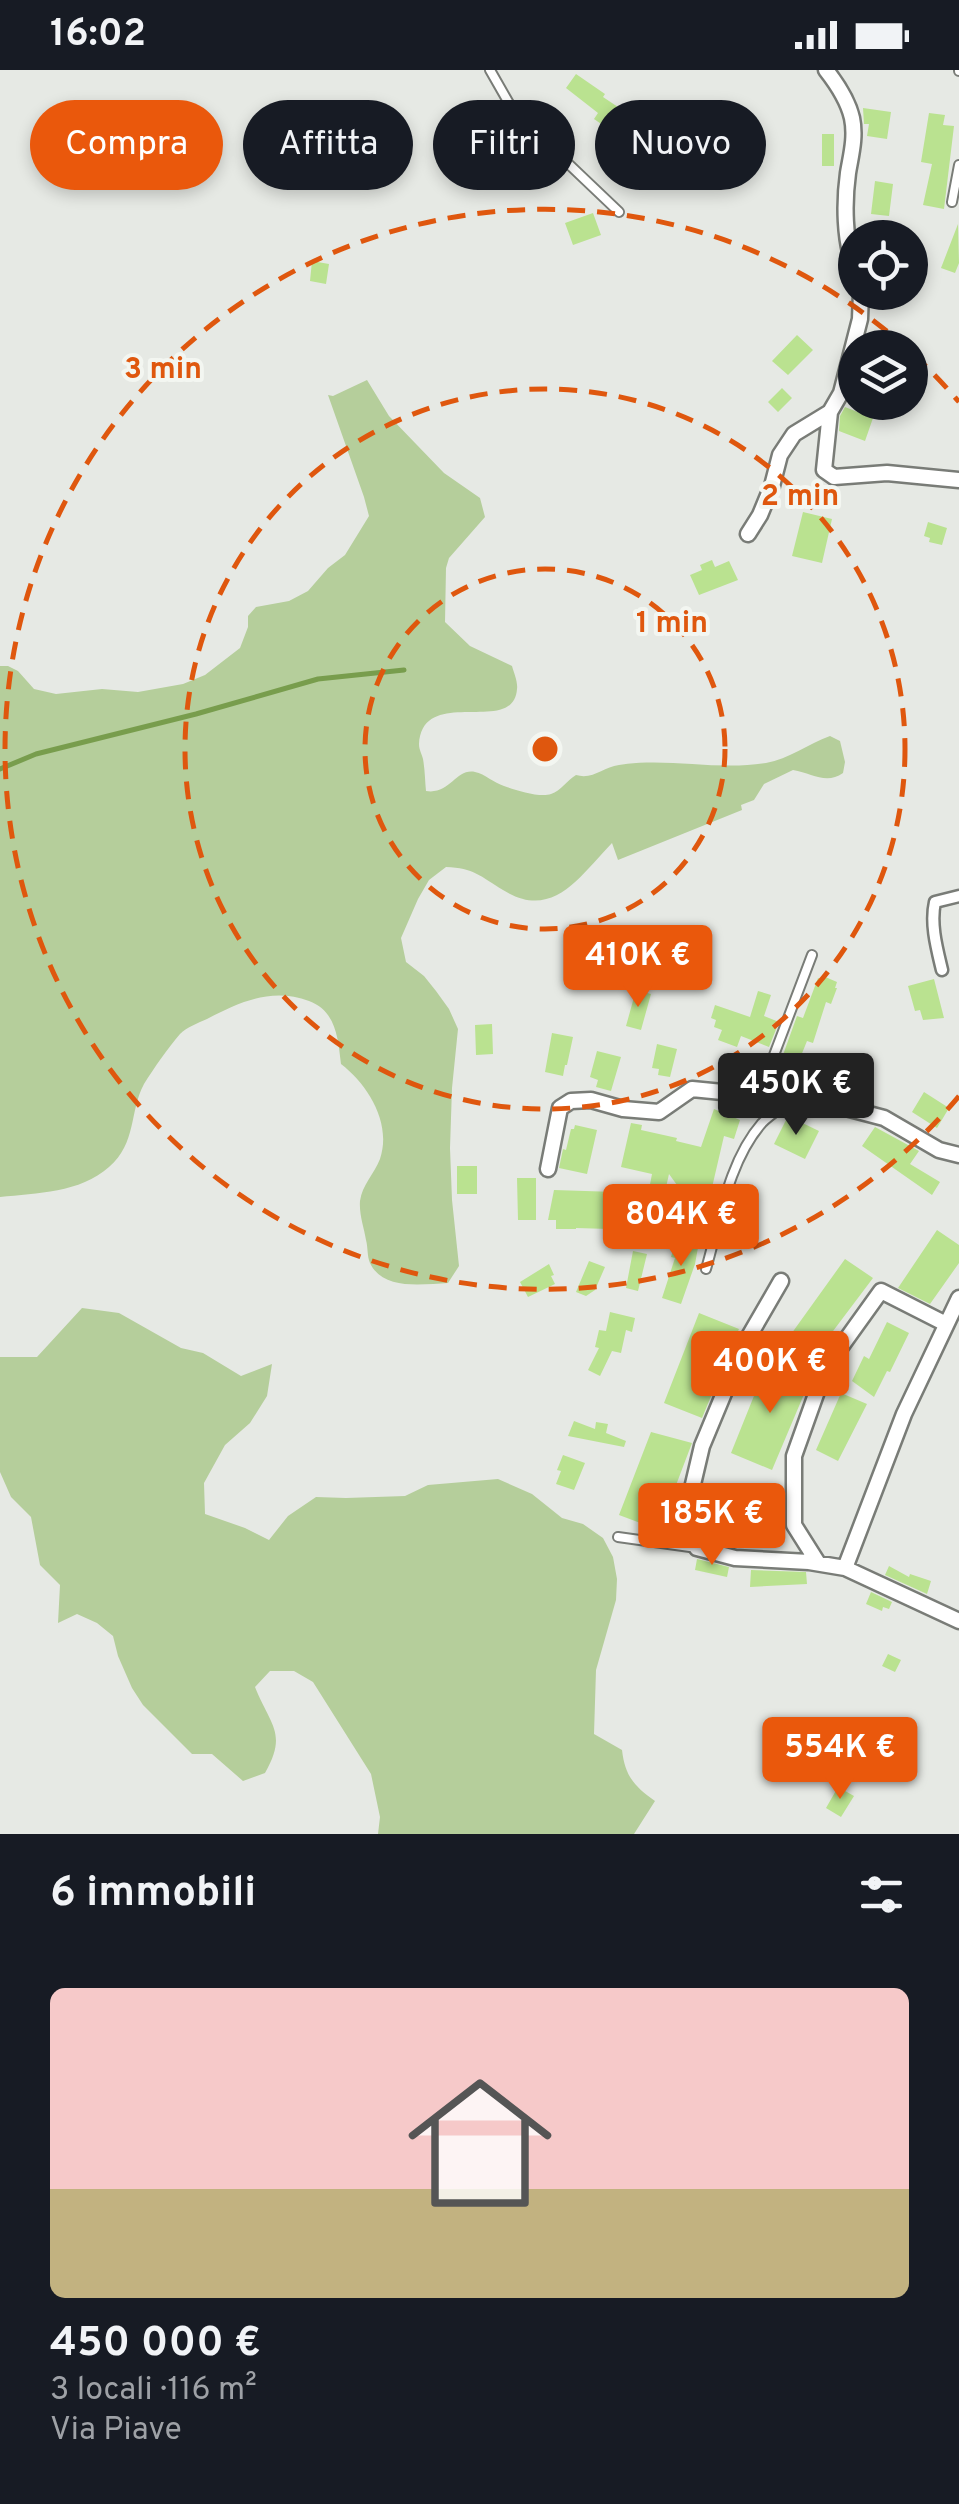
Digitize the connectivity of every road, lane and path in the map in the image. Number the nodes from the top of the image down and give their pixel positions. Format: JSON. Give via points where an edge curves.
{"nodes":[{"id":1,"x":490,"y":70,"type":"edge"},
{"id":2,"x":826,"y":70,"type":"edge"},
{"id":3,"x":959,"y":165,"type":"edge"},
{"id":4,"x":952,"y":202,"type":"dead end"},
{"id":5,"x":619,"y":212,"type":"dead end"},
{"id":6,"x":846,"y":220,"type":"edge"},
{"id":7,"x":860,"y":310,"type":"edge"},
{"id":8,"x":830,"y":412,"type":"junction"},
{"id":9,"x":959,"y":480,"type":"edge"},
{"id":10,"x":748,"y":534,"type":"dead end"},
{"id":11,"x":959,"y":896,"type":"edge"},
{"id":12,"x":812,"y":955,"type":"dead end"},
{"id":13,"x":942,"y":970,"type":"dead end"},
{"id":14,"x":761,"y":1096,"type":"junction"},
{"id":15,"x":793,"y":1099,"type":"junction"},
{"id":16,"x":959,"y":1156,"type":"edge"},
{"id":17,"x":548,"y":1169,"type":"dead end"},
{"id":18,"x":706,"y":1269,"type":"dead end"},
{"id":19,"x":781,"y":1282,"type":"dead end"},
{"id":20,"x":959,"y":1298,"type":"edge"},
{"id":21,"x":946,"y":1324,"type":"junction"},
{"id":22,"x":618,"y":1536,"type":"dead end"},
{"id":23,"x":696,"y":1548,"type":"junction"},
{"id":24,"x":818,"y":1563,"type":"junction"},
{"id":25,"x":844,"y":1568,"type":"junction"},
{"id":26,"x":959,"y":1621,"type":"edge"}],
"edges":[{"from":1,"to":5,"type":"lane","via":[[514,112]]},
{"from":2,"to":6,"type":"street","via":[[852,117]]},
{"from":3,"to":4,"type":"lane"},
{"from":7,"to":8,"type":"street"},
{"from":8,"to":9,"type":"street","via":[[824,470],[834,477],[887,473]]},
{"from":8,"to":10,"type":"street","via":[[794,434]]},
{"from":11,"to":13,"type":"street","via":[[935,902],[932,909]]},
{"from":12,"to":14,"type":"lane"},
{"from":14,"to":15,"type":"street"},
{"from":14,"to":17,"type":"street","via":[[692,1089],[659,1112],[571,1101],[560,1108]]},
{"from":15,"to":16,"type":"street","via":[[884,1118]]},
{"from":15,"to":18,"type":"lane","via":[[747,1144]]},
{"from":19,"to":23,"type":"street","via":[[744,1345],[702,1446],[686,1514]]},
{"from":20,"to":21,"type":"street"},
{"from":21,"to":24,"type":"street","via":[[881,1291],[825,1369],[794,1456],[794,1525]]},
{"from":21,"to":25,"type":"street"},
{"from":22,"to":23,"type":"lane"},
{"from":23,"to":24,"type":"street","via":[[735,1558]]},
{"from":24,"to":25,"type":"street"},
{"from":25,"to":26,"type":"street"}]}
